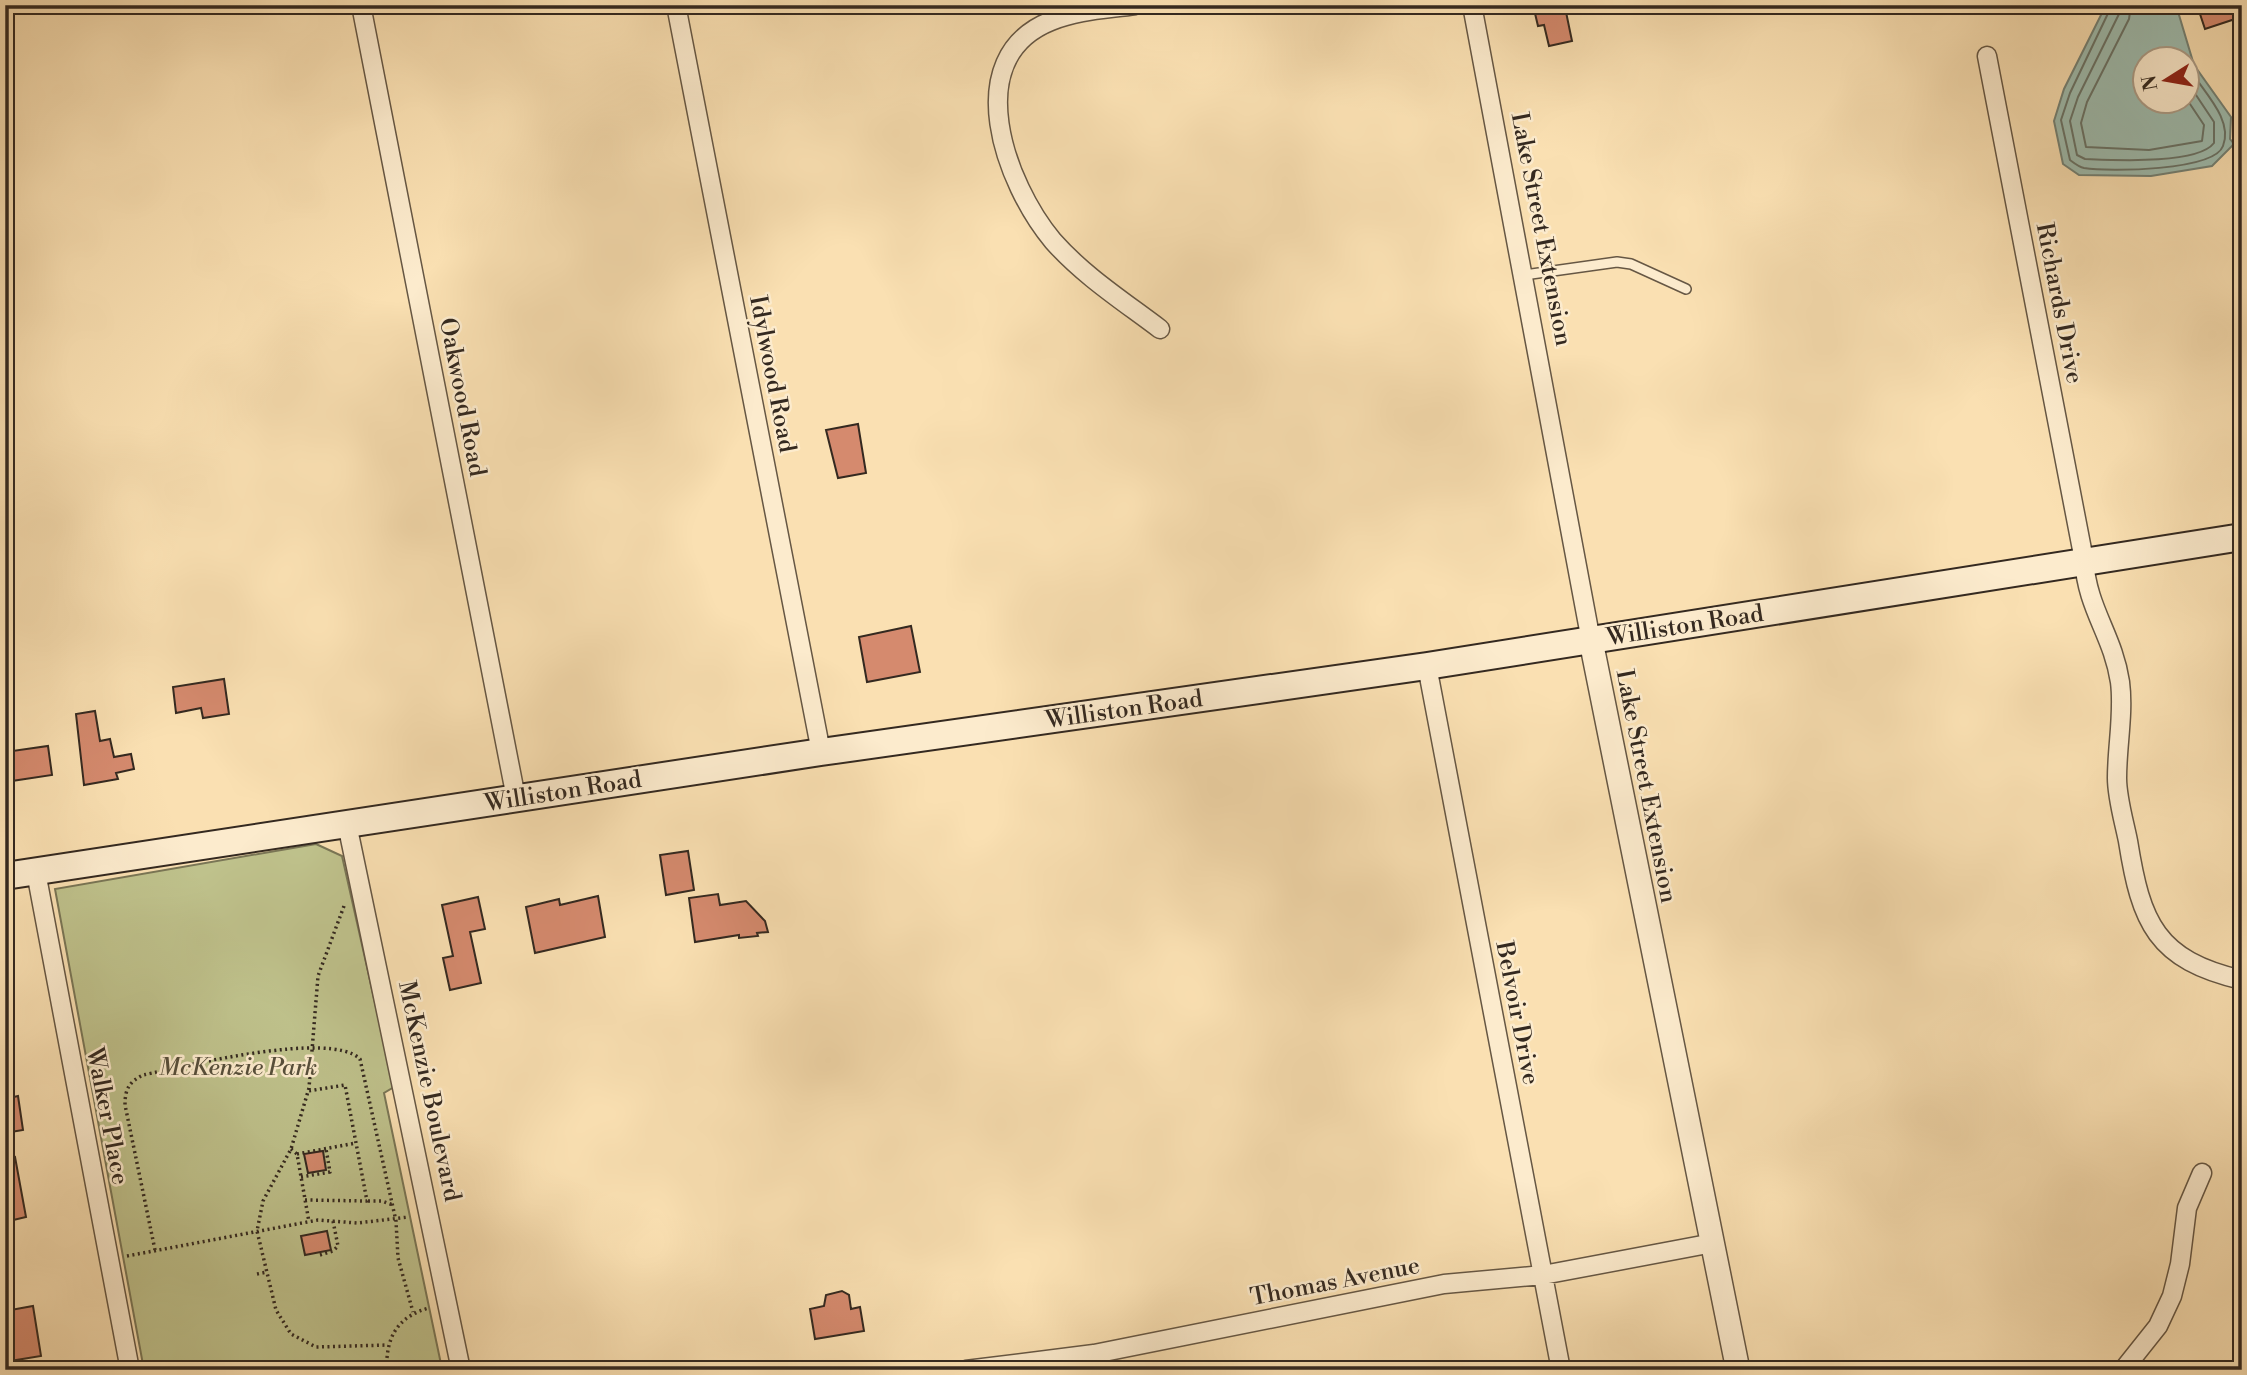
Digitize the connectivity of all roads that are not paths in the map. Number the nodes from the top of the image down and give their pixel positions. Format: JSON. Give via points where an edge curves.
{"nodes":[{"id":1,"x":361,"y":5,"type":"edge"},
{"id":2,"x":676,"y":5,"type":"edge"},
{"id":3,"x":1135,"y":5,"type":"edge"},
{"id":4,"x":1472,"y":5,"type":"edge"},
{"id":5,"x":1987,"y":56,"type":"dead end"},
{"id":6,"x":1524,"y":275,"type":"junction"},
{"id":7,"x":1686,"y":289,"type":"dead end"},
{"id":8,"x":1160,"y":329,"type":"dead end"},
{"id":9,"x":2242,"y":537,"type":"edge"},
{"id":10,"x":2084,"y":560,"type":"junction"},
{"id":11,"x":1591,"y":641,"type":"junction"},
{"id":12,"x":1427,"y":666,"type":"junction"},
{"id":13,"x":821,"y":752,"type":"junction"},
{"id":14,"x":516,"y":798,"type":"junction"},
{"id":15,"x":346,"y":824,"type":"junction"},
{"id":16,"x":36,"y":872,"type":"junction"},
{"id":17,"x":5,"y":876,"type":"edge"},
{"id":18,"x":2242,"y":980,"type":"edge"},
{"id":19,"x":2202,"y":1172,"type":"dead end"},
{"id":20,"x":1713,"y":1243,"type":"junction"},
{"id":21,"x":1542,"y":1275,"type":"junction"},
{"id":22,"x":131,"y":1370,"type":"edge"},
{"id":23,"x":461,"y":1370,"type":"edge"},
{"id":24,"x":966,"y":1370,"type":"edge"},
{"id":25,"x":1561,"y":1370,"type":"edge"},
{"id":26,"x":1738,"y":1370,"type":"edge"},
{"id":27,"x":2123,"y":1370,"type":"edge"}],
"edges":[{"from":1,"to":14,"type":"street","name":"Oakwood Road"},
{"from":2,"to":13,"type":"street","name":"Idylwood Road"},
{"from":3,"to":8,"type":"street","via":[[1074,14],[1029,32],[1001,74],[997,110],[1009,164],[1052,239],[1082,271]]},
{"from":4,"to":6,"type":"street","name":"Lake Street Extension"},
{"from":5,"to":10,"type":"street","name":"Richards Drive"},
{"from":6,"to":7,"type":"lane","via":[[1617,262],[1632,264]]},
{"from":6,"to":11,"type":"street","name":"Lake Street Extension"},
{"from":9,"to":10,"type":"main road","name":"Williston Road"},
{"from":10,"to":11,"type":"main road","name":"Williston Road"},
{"from":10,"to":18,"type":"street","name":"Richards Drive","via":[[2088,593],[2113,649],[2120,684],[2117,780],[2143,912],[2183,959],[2211,973]]},
{"from":11,"to":12,"type":"main road","name":"Williston Road"},
{"from":11,"to":20,"type":"street","name":"Lake Street Extension"},
{"from":12,"to":13,"type":"main road","name":"Williston Road"},
{"from":12,"to":21,"type":"street","name":"Belvoir Drive"},
{"from":13,"to":14,"type":"main road","name":"Williston Road"},
{"from":14,"to":15,"type":"main road","name":"Williston Road"},
{"from":15,"to":16,"type":"main road","name":"Williston Road"},
{"from":15,"to":23,"type":"street","name":"McKenzie Boulevard"},
{"from":16,"to":17,"type":"main road","name":"Williston Road"},
{"from":16,"to":22,"type":"street","name":"Walker Place"},
{"from":19,"to":27,"type":"street","via":[[2187,1208],[2172,1296],[2158,1326]]},
{"from":20,"to":21,"type":"street","name":"Thomas Avenue"},
{"from":20,"to":26,"type":"street","name":"Lake Street Extension"},
{"from":21,"to":24,"type":"street","name":"Thomas Avenue","via":[[1444,1284],[1094,1354]]},
{"from":21,"to":25,"type":"street","name":"Belvoir Drive"}]}
